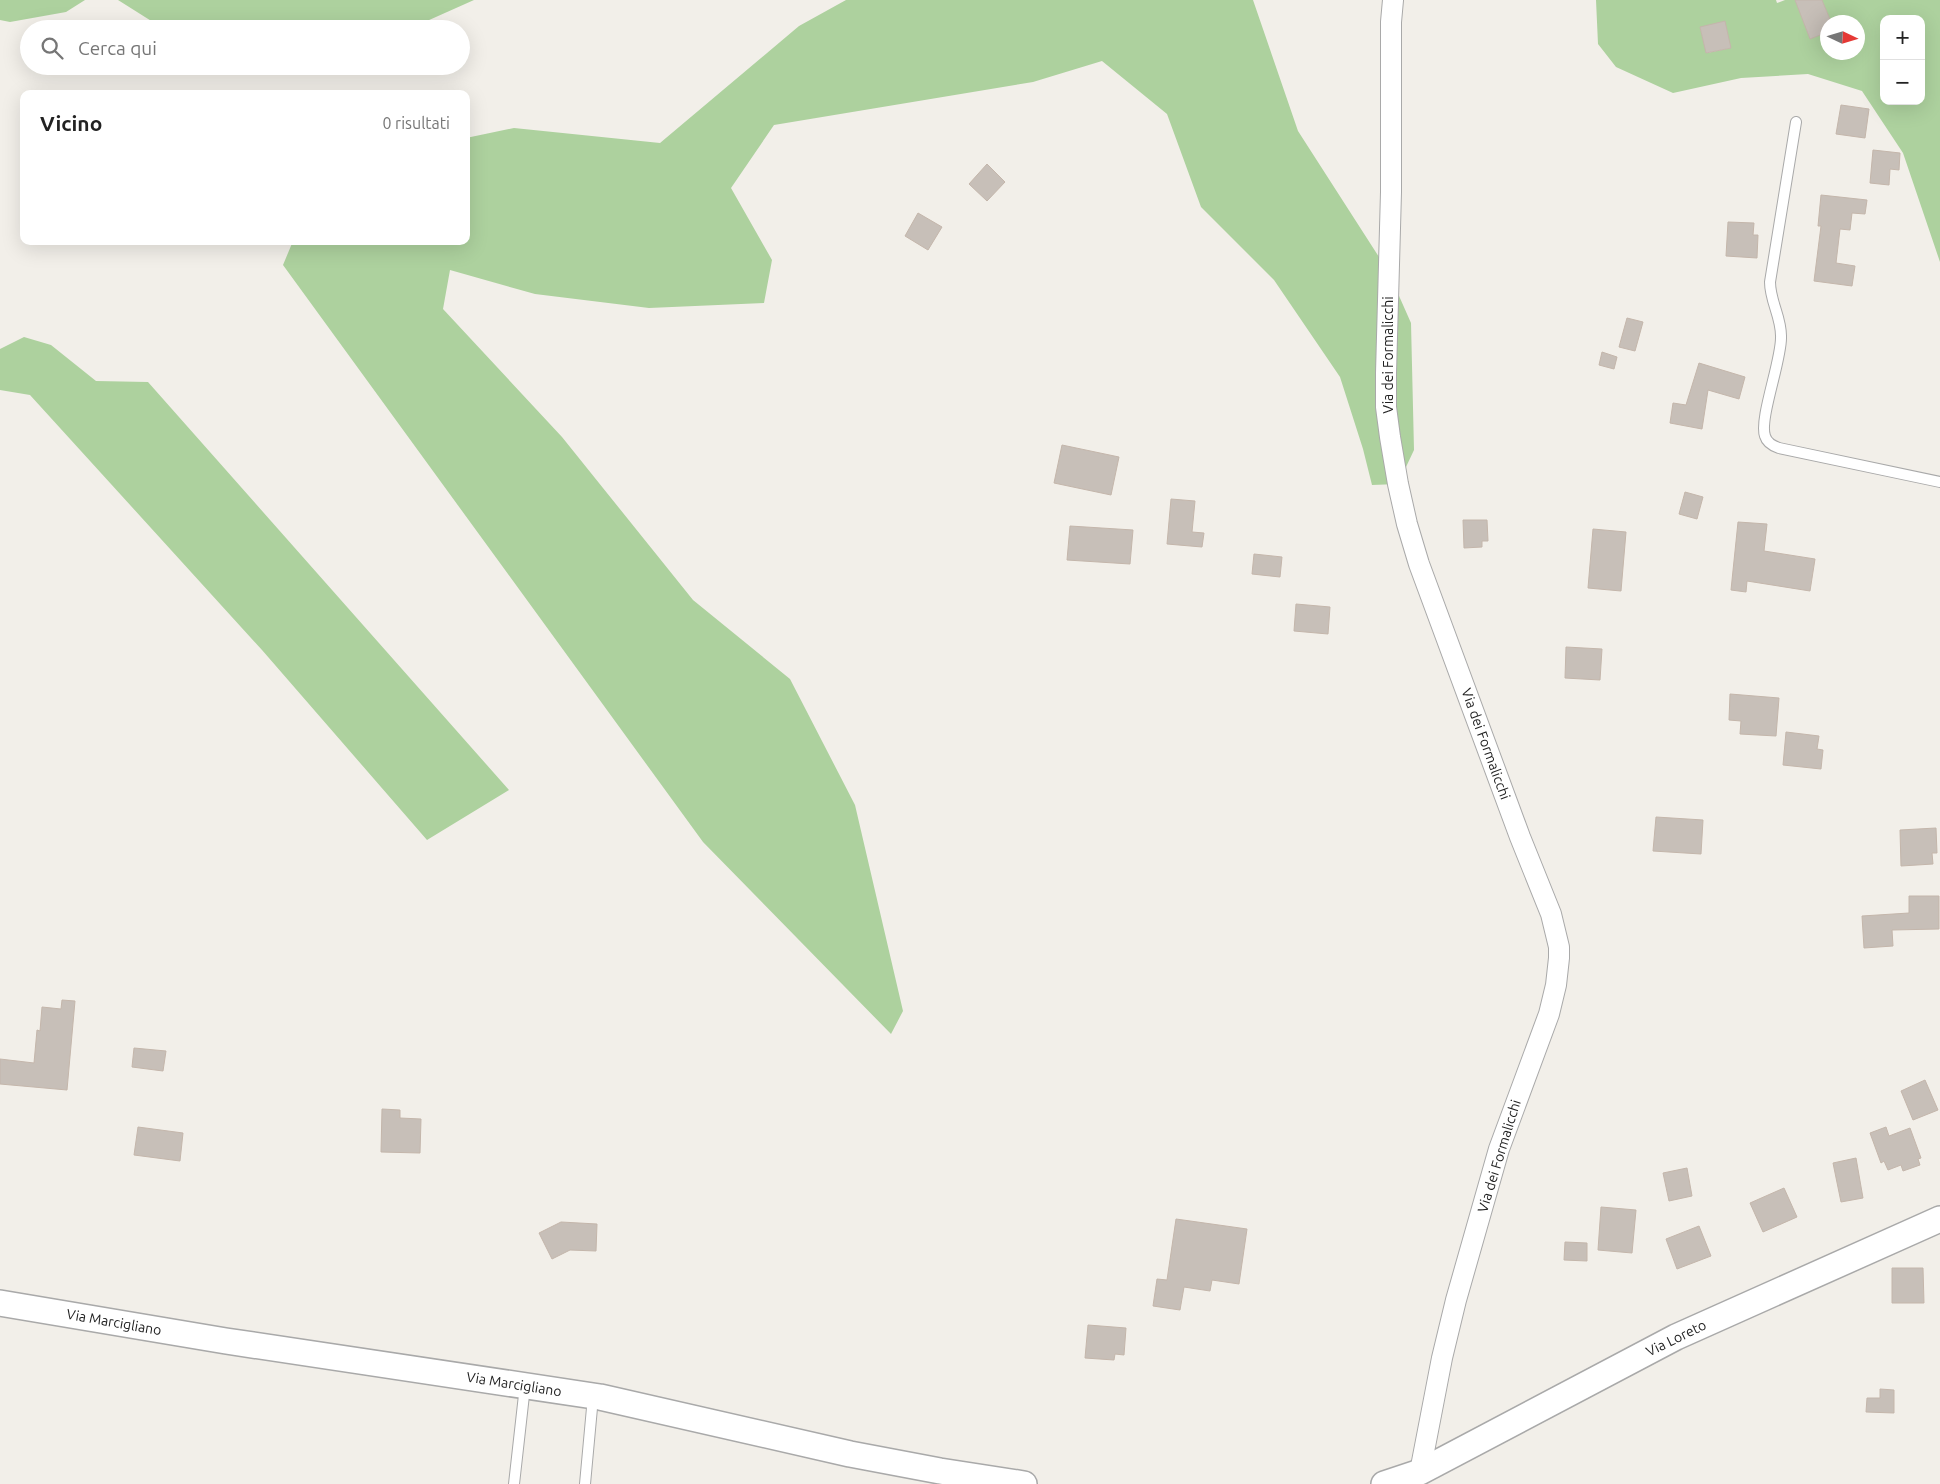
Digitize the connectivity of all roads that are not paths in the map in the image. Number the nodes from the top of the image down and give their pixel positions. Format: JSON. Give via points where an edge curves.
{"nodes":[{"id":1,"x":1393,"y":0,"type":"edge"},
{"id":2,"x":1796,"y":122,"type":"dead end"},
{"id":3,"x":1940,"y":482,"type":"edge"},
{"id":4,"x":1940,"y":1219,"type":"edge"},
{"id":5,"x":0,"y":1303,"type":"edge"},
{"id":6,"x":525,"y":1386,"type":"junction"},
{"id":7,"x":593,"y":1396,"type":"junction"},
{"id":8,"x":1420,"y":1472,"type":"junction"},
{"id":9,"x":514,"y":1484,"type":"edge"},
{"id":10,"x":585,"y":1484,"type":"edge"},
{"id":11,"x":1024,"y":1484,"type":"edge"},
{"id":12,"x":1384,"y":1484,"type":"edge"}],
"edges":[{"from":1,"to":8,"type":"street","name":"Via dei Formalicchi","via":[[1386,373],[1390,437],[1418,564],[1551,914],[1559,952],[1549,1014],[1499,1149],[1456,1300]]},
{"from":2,"to":3,"type":"lane","via":[[1771,272],[1770,291],[1780,322],[1781,339],[1764,423],[1766,439],[1779,448]]},
{"from":4,"to":8,"type":"street","name":"Via Loreto","via":[[1655,1347]]},
{"from":5,"to":6,"type":"street","name":"Via Marcigliano"},
{"from":6,"to":7,"type":"street","name":"Via Marcigliano"},
{"from":6,"to":9,"type":"lane"},
{"from":7,"to":10,"type":"lane"},
{"from":7,"to":11,"type":"street","name":"Via Marcigliano","via":[[850,1454]]},
{"from":8,"to":12,"type":"street"}]}
